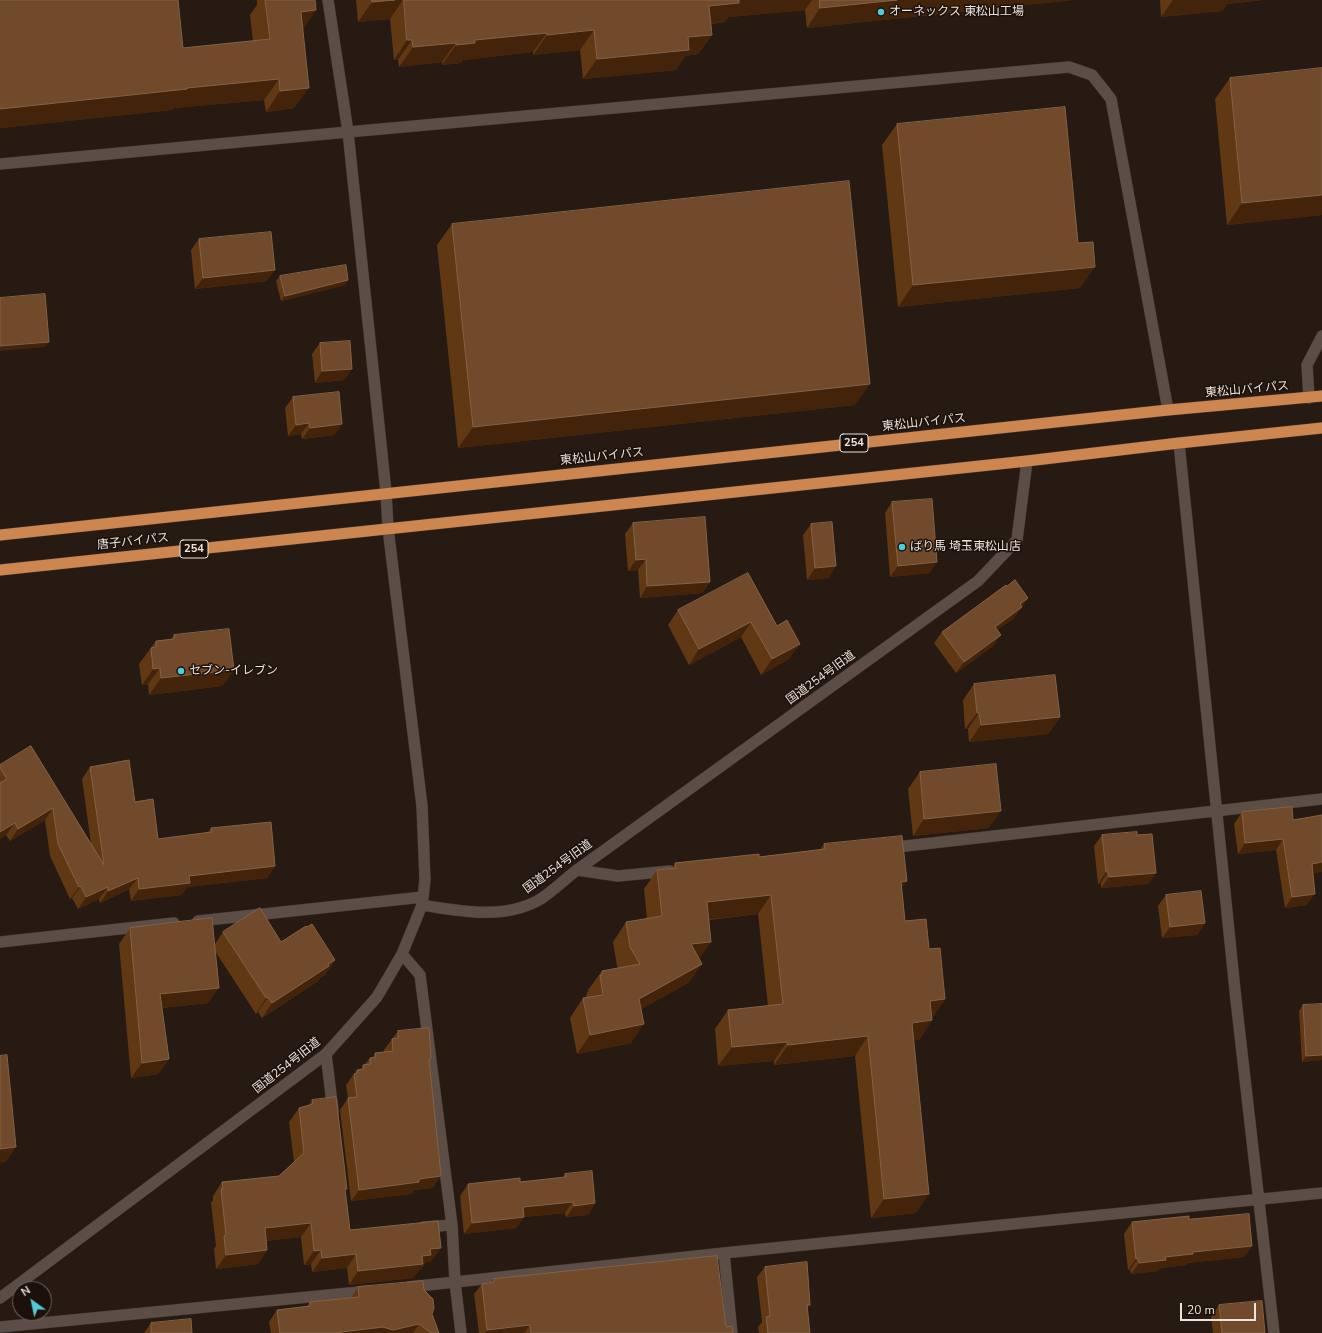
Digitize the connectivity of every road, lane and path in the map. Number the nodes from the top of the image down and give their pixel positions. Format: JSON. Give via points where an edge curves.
{"nodes":[{"id":1,"x":328,"y":0,"type":"edge"},
{"id":2,"x":348,"y":132,"type":"junction"},
{"id":3,"x":0,"y":164,"type":"edge"},
{"id":4,"x":1322,"y":336,"type":"edge"},
{"id":5,"x":1322,"y":396,"type":"edge"},
{"id":6,"x":1309,"y":398,"type":"junction"},
{"id":7,"x":1168,"y":410,"type":"junction"},
{"id":8,"x":1322,"y":428,"type":"edge"},
{"id":9,"x":1179,"y":442,"type":"junction"},
{"id":10,"x":1027,"y":461,"type":"junction"},
{"id":11,"x":386,"y":492,"type":"junction"},
{"id":12,"x":388,"y":528,"type":"junction"},
{"id":13,"x":0,"y":534,"type":"edge"},
{"id":14,"x":0,"y":570,"type":"edge"},
{"id":15,"x":1322,"y":799,"type":"edge"},
{"id":16,"x":1218,"y":810,"type":"junction"},
{"id":17,"x":873,"y":849,"type":"edge"},
{"id":18,"x":577,"y":870,"type":"junction"},
{"id":19,"x":679,"y":870,"type":"edge"},
{"id":20,"x":422,"y":901,"type":"junction"},
{"id":21,"x":0,"y":942,"type":"edge"},
{"id":22,"x":402,"y":954,"type":"junction"},
{"id":23,"x":326,"y":1054,"type":"junction"},
{"id":24,"x":335,"y":1125,"type":"edge"},
{"id":25,"x":1322,"y":1193,"type":"edge"},
{"id":26,"x":1260,"y":1199,"type":"junction"},
{"id":27,"x":452,"y":1225,"type":"junction"},
{"id":28,"x":412,"y":1228,"type":"edge"},
{"id":29,"x":724,"y":1253,"type":"junction"},
{"id":30,"x":455,"y":1282,"type":"junction"},
{"id":31,"x":400,"y":1288,"type":"edge"},
{"id":32,"x":385,"y":1289,"type":"edge"},
{"id":33,"x":0,"y":1298,"type":"edge"},
{"id":34,"x":0,"y":1327,"type":"edge"},
{"id":35,"x":461,"y":1333,"type":"edge"},
{"id":36,"x":732,"y":1333,"type":"edge"},
{"id":37,"x":1274,"y":1333,"type":"edge"}],
"edges":[{"from":1,"to":2,"type":"street"},
{"from":2,"to":3,"type":"street"},
{"from":2,"to":7,"type":"street","via":[[1069,67],[1092,76],[1111,99]]},
{"from":2,"to":11,"type":"street"},
{"from":4,"to":6,"type":"street","via":[[1307,365]]},
{"from":5,"to":6,"type":"highway","name":"東松山バイパス","number":"254"},
{"from":6,"to":7,"type":"highway","name":"東松山バイパス","number":"254"},
{"from":7,"to":11,"type":"highway","name":"東松山バイパス","number":"254"},
{"from":8,"to":9,"type":"highway","number":"254"},
{"from":9,"to":10,"type":"highway","number":"254"},
{"from":9,"to":16,"type":"street"},
{"from":10,"to":12,"type":"highway","number":"254"},
{"from":10,"to":18,"type":"street","name":"国道254号旧道","via":[[1017,540],[978,581]]},
{"from":11,"to":12,"type":"street"},
{"from":11,"to":13,"type":"highway","name":"唐子バイパス","number":"254"},
{"from":12,"to":14,"type":"highway","name":"唐子バイパス","number":"254"},
{"from":12,"to":20,"type":"street","via":[[422,806],[425,880]]},
{"from":15,"to":16,"type":"street"},
{"from":16,"to":17,"type":"street"},
{"from":16,"to":26,"type":"street","via":[[1236,1000]]},
{"from":18,"to":19,"type":"street","via":[[618,876]]},
{"from":18,"to":20,"type":"street","name":"国道254号旧道","via":[[540,900],[521,908],[500,912],[471,912]]},
{"from":20,"to":21,"type":"street"},
{"from":20,"to":22,"type":"street","name":"国道254号旧道"},
{"from":22,"to":23,"type":"street","name":"国道254号旧道","via":[[377,997]]},
{"from":22,"to":27,"type":"street","via":[[420,975]]},
{"from":23,"to":24,"type":"street"},
{"from":23,"to":33,"type":"street","name":"国道254号旧道"},
{"from":25,"to":26,"type":"street"},
{"from":26,"to":29,"type":"street"},
{"from":26,"to":37,"type":"street"},
{"from":27,"to":28,"type":"street"},
{"from":27,"to":30,"type":"street"},
{"from":29,"to":30,"type":"street"},
{"from":29,"to":36,"type":"street"},
{"from":30,"to":31,"type":"street"},
{"from":30,"to":35,"type":"street"},
{"from":32,"to":34,"type":"street"}]}
